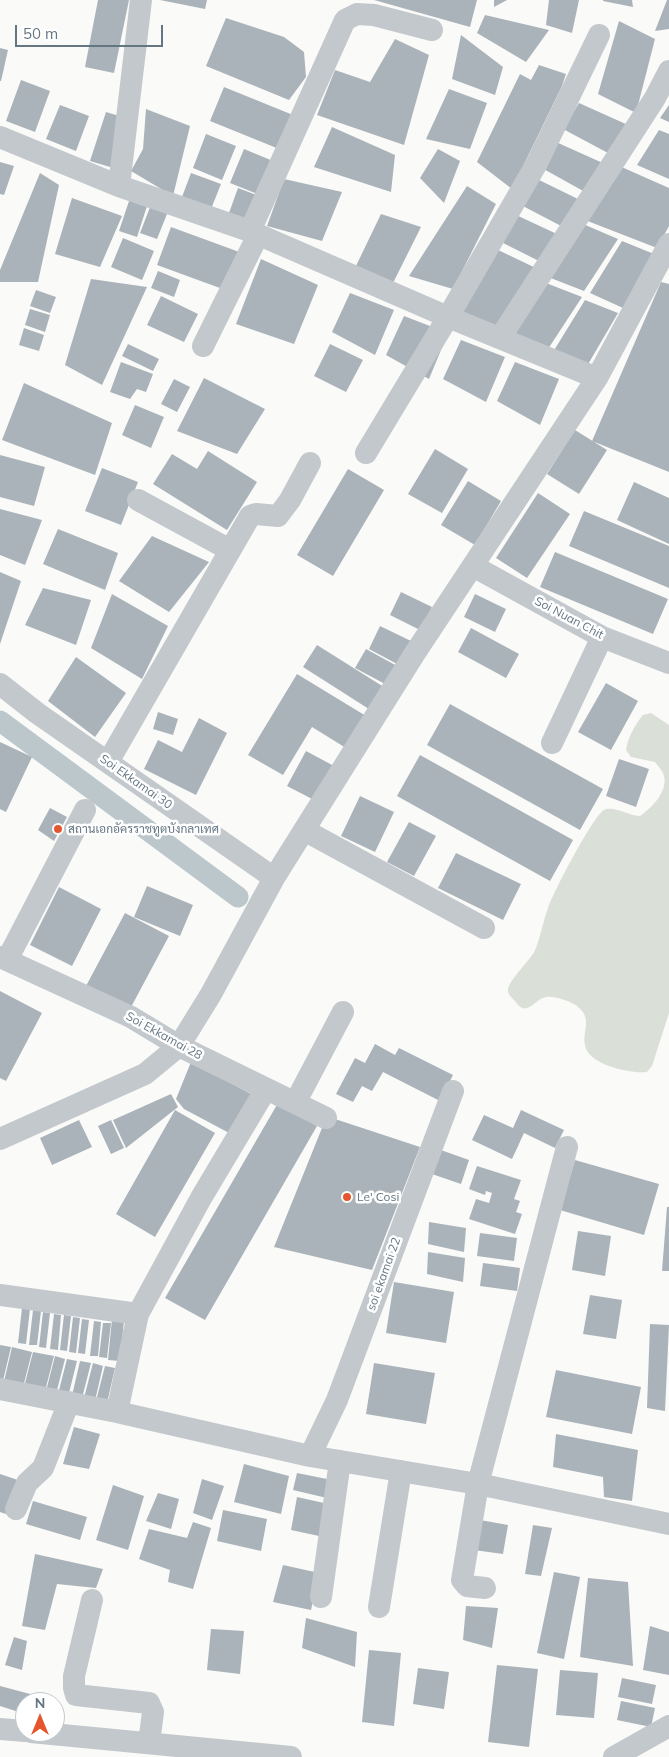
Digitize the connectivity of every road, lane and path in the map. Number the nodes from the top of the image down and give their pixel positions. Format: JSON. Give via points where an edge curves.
{"nodes":[{"id":1,"x":141,"y":0,"type":"edge"},
{"id":2,"x":432,"y":30,"type":"dead end"},
{"id":3,"x":599,"y":35,"type":"dead end"},
{"id":4,"x":669,"y":71,"type":"edge"},
{"id":5,"x":0,"y":137,"type":"edge"},
{"id":6,"x":119,"y":186,"type":"junction"},
{"id":7,"x":254,"y":233,"type":"junction"},
{"id":8,"x":669,"y":244,"type":"edge"},
{"id":9,"x":448,"y":318,"type":"junction"},
{"id":10,"x":500,"y":338,"type":"junction"},
{"id":11,"x":203,"y":346,"type":"dead end"},
{"id":12,"x":597,"y":378,"type":"junction"},
{"id":13,"x":366,"y":453,"type":"dead end"},
{"id":14,"x":310,"y":463,"type":"dead end"},
{"id":15,"x":138,"y":500,"type":"dead end"},
{"id":16,"x":230,"y":550,"type":"junction"},
{"id":17,"x":473,"y":566,"type":"junction"},
{"id":18,"x":602,"y":637,"type":"junction"},
{"id":19,"x":669,"y":662,"type":"edge"},
{"id":20,"x":0,"y":684,"type":"edge"},
{"id":21,"x":552,"y":743,"type":"dead end"},
{"id":22,"x":108,"y":762,"type":"junction"},
{"id":23,"x":85,"y":810,"type":"dead end"},
{"id":24,"x":304,"y":830,"type":"junction"},
{"id":25,"x":274,"y":878,"type":"junction"},
{"id":26,"x":484,"y":928,"type":"dead end"},
{"id":27,"x":3,"y":958,"type":"edge"},
{"id":28,"x":343,"y":1012,"type":"dead end"},
{"id":29,"x":179,"y":1046,"type":"junction"},
{"id":30,"x":266,"y":1089,"type":"junction"},
{"id":31,"x":452,"y":1091,"type":"dead end"},
{"id":32,"x":295,"y":1103,"type":"junction"},
{"id":33,"x":326,"y":1118,"type":"dead end"},
{"id":34,"x":0,"y":1139,"type":"edge"},
{"id":35,"x":567,"y":1147,"type":"dead end"},
{"id":36,"x":0,"y":1295,"type":"edge"},
{"id":37,"x":138,"y":1314,"type":"junction"},
{"id":38,"x":0,"y":1389,"type":"edge"},
{"id":39,"x":69,"y":1402,"type":"junction"},
{"id":40,"x":117,"y":1412,"type":"junction"},
{"id":41,"x":310,"y":1456,"type":"junction"},
{"id":42,"x":340,"y":1461,"type":"junction"},
{"id":43,"x":401,"y":1471,"type":"junction"},
{"id":44,"x":478,"y":1484,"type":"junction"},
{"id":45,"x":16,"y":1509,"type":"dead end"},
{"id":46,"x":669,"y":1524,"type":"edge"},
{"id":47,"x":485,"y":1588,"type":"dead end"},
{"id":48,"x":321,"y":1597,"type":"dead end"},
{"id":49,"x":92,"y":1600,"type":"dead end"},
{"id":50,"x":379,"y":1607,"type":"dead end"},
{"id":51,"x":669,"y":1726,"type":"edge"},
{"id":52,"x":0,"y":1729,"type":"edge"},
{"id":53,"x":15,"y":1731,"type":"edge"},
{"id":54,"x":65,"y":1735,"type":"edge"},
{"id":55,"x":149,"y":1743,"type":"junction"},
{"id":56,"x":291,"y":1757,"type":"edge"},
{"id":57,"x":614,"y":1757,"type":"edge"}],
"edges":[{"from":1,"to":6,"type":"street"},
{"from":2,"to":7,"type":"street","via":[[357,14],[345,20]]},
{"from":3,"to":9,"type":"street","via":[[537,163]]},
{"from":4,"to":10,"type":"street","via":[[655,98]]},
{"from":5,"to":6,"type":"street"},
{"from":6,"to":7,"type":"street"},
{"from":7,"to":9,"type":"street"},
{"from":7,"to":11,"type":"street"},
{"from":8,"to":12,"type":"street"},
{"from":9,"to":10,"type":"street"},
{"from":9,"to":13,"type":"street"},
{"from":10,"to":12,"type":"street"},
{"from":12,"to":17,"type":"street"},
{"from":14,"to":16,"type":"street","via":[[278,516],[252,514]]},
{"from":15,"to":16,"type":"street"},
{"from":16,"to":22,"type":"street"},
{"from":17,"to":18,"type":"street","name":"Soi Nuan Chit"},
{"from":17,"to":24,"type":"street"},
{"from":18,"to":19,"type":"street","name":"Soi Nuan Chit"},
{"from":18,"to":21,"type":"street"},
{"from":20,"to":22,"type":"street","name":"Soi Ekkamai 30"},
{"from":22,"to":25,"type":"street","name":"Soi Ekkamai 30"},
{"from":23,"to":27,"type":"street"},
{"from":24,"to":25,"type":"street"},
{"from":24,"to":26,"type":"street"},
{"from":25,"to":29,"type":"street"},
{"from":27,"to":29,"type":"street","name":"Soi Ekkamai 28","via":[[131,1017]]},
{"from":28,"to":32,"type":"street"},
{"from":29,"to":30,"type":"street","name":"Soi Ekkamai 28"},
{"from":29,"to":34,"type":"street","via":[[146,1074]]},
{"from":30,"to":32,"type":"street","name":"Soi Ekkamai 28"},
{"from":30,"to":37,"type":"street","via":[[201,1198]]},
{"from":31,"to":41,"type":"street","name":"soi ekamai 22","via":[[337,1400]]},
{"from":32,"to":33,"type":"street","name":"Soi Ekkamai 28"},
{"from":35,"to":44,"type":"street"},
{"from":36,"to":37,"type":"street"},
{"from":37,"to":40,"type":"street"},
{"from":38,"to":39,"type":"street"},
{"from":39,"to":40,"type":"street"},
{"from":39,"to":45,"type":"street","via":[[43,1468],[27,1483]]},
{"from":40,"to":41,"type":"street"},
{"from":41,"to":42,"type":"street"},
{"from":42,"to":43,"type":"street"},
{"from":42,"to":48,"type":"street"},
{"from":43,"to":44,"type":"street"},
{"from":43,"to":50,"type":"street"},
{"from":44,"to":46,"type":"street"},
{"from":44,"to":47,"type":"street","via":[[462,1580],[467,1586]]},
{"from":49,"to":55,"type":"street","via":[[74,1676],[76,1695],[149,1704],[153,1712]]},
{"from":51,"to":57,"type":"street"},
{"from":52,"to":53,"type":"street"},
{"from":54,"to":55,"type":"street"},
{"from":55,"to":56,"type":"street"}]}
